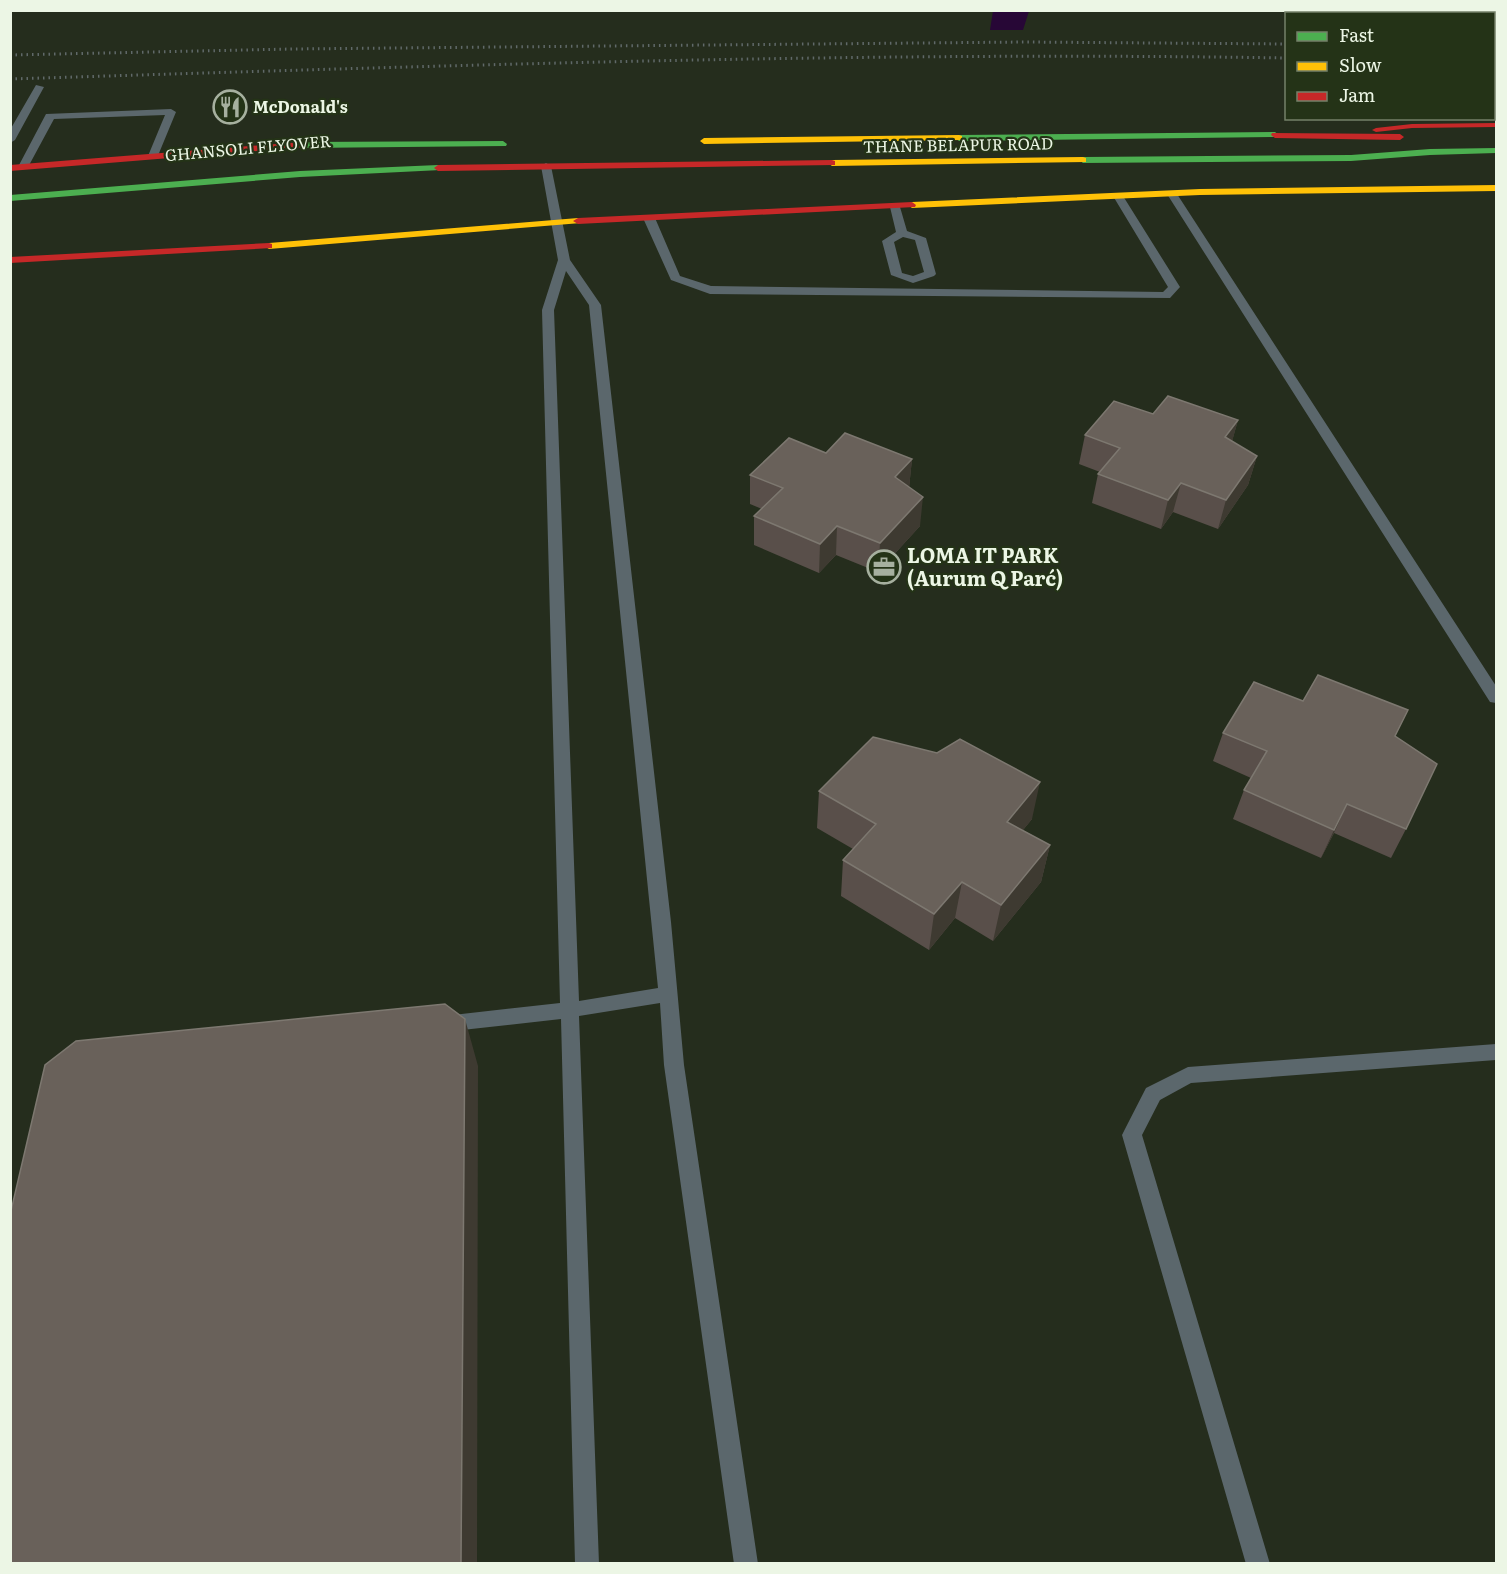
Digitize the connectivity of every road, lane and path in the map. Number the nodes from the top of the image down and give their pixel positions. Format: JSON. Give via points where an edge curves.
{"nodes":[{"id":1,"x":39,"y":87,"type":"dead end"},
{"id":2,"x":1497,"y":125,"type":"edge"},
{"id":3,"x":1336,"y":134,"type":"junction"},
{"id":4,"x":1497,"y":138,"type":"edge"},
{"id":5,"x":10,"y":140,"type":"edge"},
{"id":6,"x":690,"y":142,"type":"dead end"},
{"id":7,"x":488,"y":144,"type":"junction"},
{"id":8,"x":523,"y":144,"type":"dead end"},
{"id":9,"x":1497,"y":151,"type":"edge"},
{"id":10,"x":153,"y":156,"type":"junction"},
{"id":11,"x":1351,"y":158,"type":"junction"},
{"id":12,"x":1497,"y":164,"type":"edge"},
{"id":13,"x":486,"y":166,"type":"junction"},
{"id":14,"x":546,"y":166,"type":"junction"},
{"id":15,"x":17,"y":167,"type":"edge"},
{"id":16,"x":301,"y":167,"type":"junction"},
{"id":17,"x":10,"y":184,"type":"edge"},
{"id":18,"x":310,"y":188,"type":"dead end"},
{"id":19,"x":1497,"y":188,"type":"edge"},
{"id":20,"x":1172,"y":194,"type":"junction"},
{"id":21,"x":1118,"y":196,"type":"junction"},
{"id":22,"x":10,"y":198,"type":"edge"},
{"id":23,"x":895,"y":207,"type":"junction"},
{"id":24,"x":649,"y":218,"type":"junction"},
{"id":25,"x":557,"y":222,"type":"junction"},
{"id":26,"x":902,"y":233,"type":"junction"},
{"id":27,"x":10,"y":260,"type":"edge"},
{"id":28,"x":564,"y":260,"type":"junction"},
{"id":29,"x":913,"y":280,"type":"junction"},
{"id":30,"x":914,"y":294,"type":"junction"},
{"id":31,"x":1497,"y":698,"type":"edge"},
{"id":32,"x":668,"y":994,"type":"junction"},
{"id":33,"x":569,"y":1010,"type":"junction"},
{"id":34,"x":428,"y":1026,"type":"edge"},
{"id":35,"x":1497,"y":1052,"type":"edge"},
{"id":36,"x":587,"y":1563,"type":"edge"},
{"id":37,"x":746,"y":1563,"type":"edge"},
{"id":38,"x":1258,"y":1563,"type":"edge"}],
"edges":[{"from":1,"to":5,"type":"lane"},
{"from":2,"to":3,"type":"main road","via":[[1412,126]]},
{"from":3,"to":4,"type":"main road","name":"THANE BELAPUR ROAD"},
{"from":3,"to":6,"type":"main road","name":"THANE BELAPUR ROAD"},
{"from":7,"to":8,"type":"main road"},
{"from":7,"to":10,"type":"main road","via":[[303,145]]},
{"from":7,"to":16,"type":"main road","name":"GHANSOLI FLYOVER"},
{"from":9,"to":11,"type":"main road","name":"THANE BELAPUR ROAD"},
{"from":10,"to":15,"type":"main road"},
{"from":10,"to":15,"type":"lane","via":[[171,112],[50,116]]},
{"from":11,"to":12,"type":"main road"},
{"from":11,"to":14,"type":"main road","name":"THANE BELAPUR ROAD"},
{"from":13,"to":14,"type":"main road","name":"THANE BELAPUR ROAD"},
{"from":13,"to":16,"type":"main road","name":"GHANSOLI FLYOVER"},
{"from":13,"to":18,"type":"main road"},
{"from":14,"to":25,"type":"lane"},
{"from":16,"to":17,"type":"main road","name":"GHANSOLI FLYOVER"},
{"from":16,"to":22,"type":"main road","name":"GHANSOLI FLYOVER"},
{"from":19,"to":20,"type":"main road"},
{"from":20,"to":21,"type":"main road"},
{"from":20,"to":31,"type":"lane"},
{"from":21,"to":23,"type":"main road"},
{"from":21,"to":30,"type":"lane","via":[[1174,287],[1166,296]]},
{"from":23,"to":24,"type":"main road"},
{"from":23,"to":26,"type":"lane"},
{"from":24,"to":25,"type":"main road"},
{"from":24,"to":30,"type":"lane","via":[[675,278],[691,285],[710,290]]},
{"from":25,"to":27,"type":"main road","via":[[279,246]]},
{"from":25,"to":28,"type":"lane"},
{"from":26,"to":29,"type":"lane","via":[[888,241],[897,275]]},
{"from":26,"to":29,"type":"lane","via":[[920,238],[930,274]]},
{"from":28,"to":32,"type":"lane","via":[[596,305]]},
{"from":28,"to":33,"type":"lane","via":[[548,310]]},
{"from":29,"to":30,"type":"lane"},
{"from":32,"to":33,"type":"lane"},
{"from":32,"to":37,"type":"lane","via":[[674,1065]]},
{"from":33,"to":34,"type":"lane"},
{"from":33,"to":36,"type":"lane"},
{"from":35,"to":38,"type":"lane","via":[[1188,1075],[1153,1094],[1132,1135]]}]}
